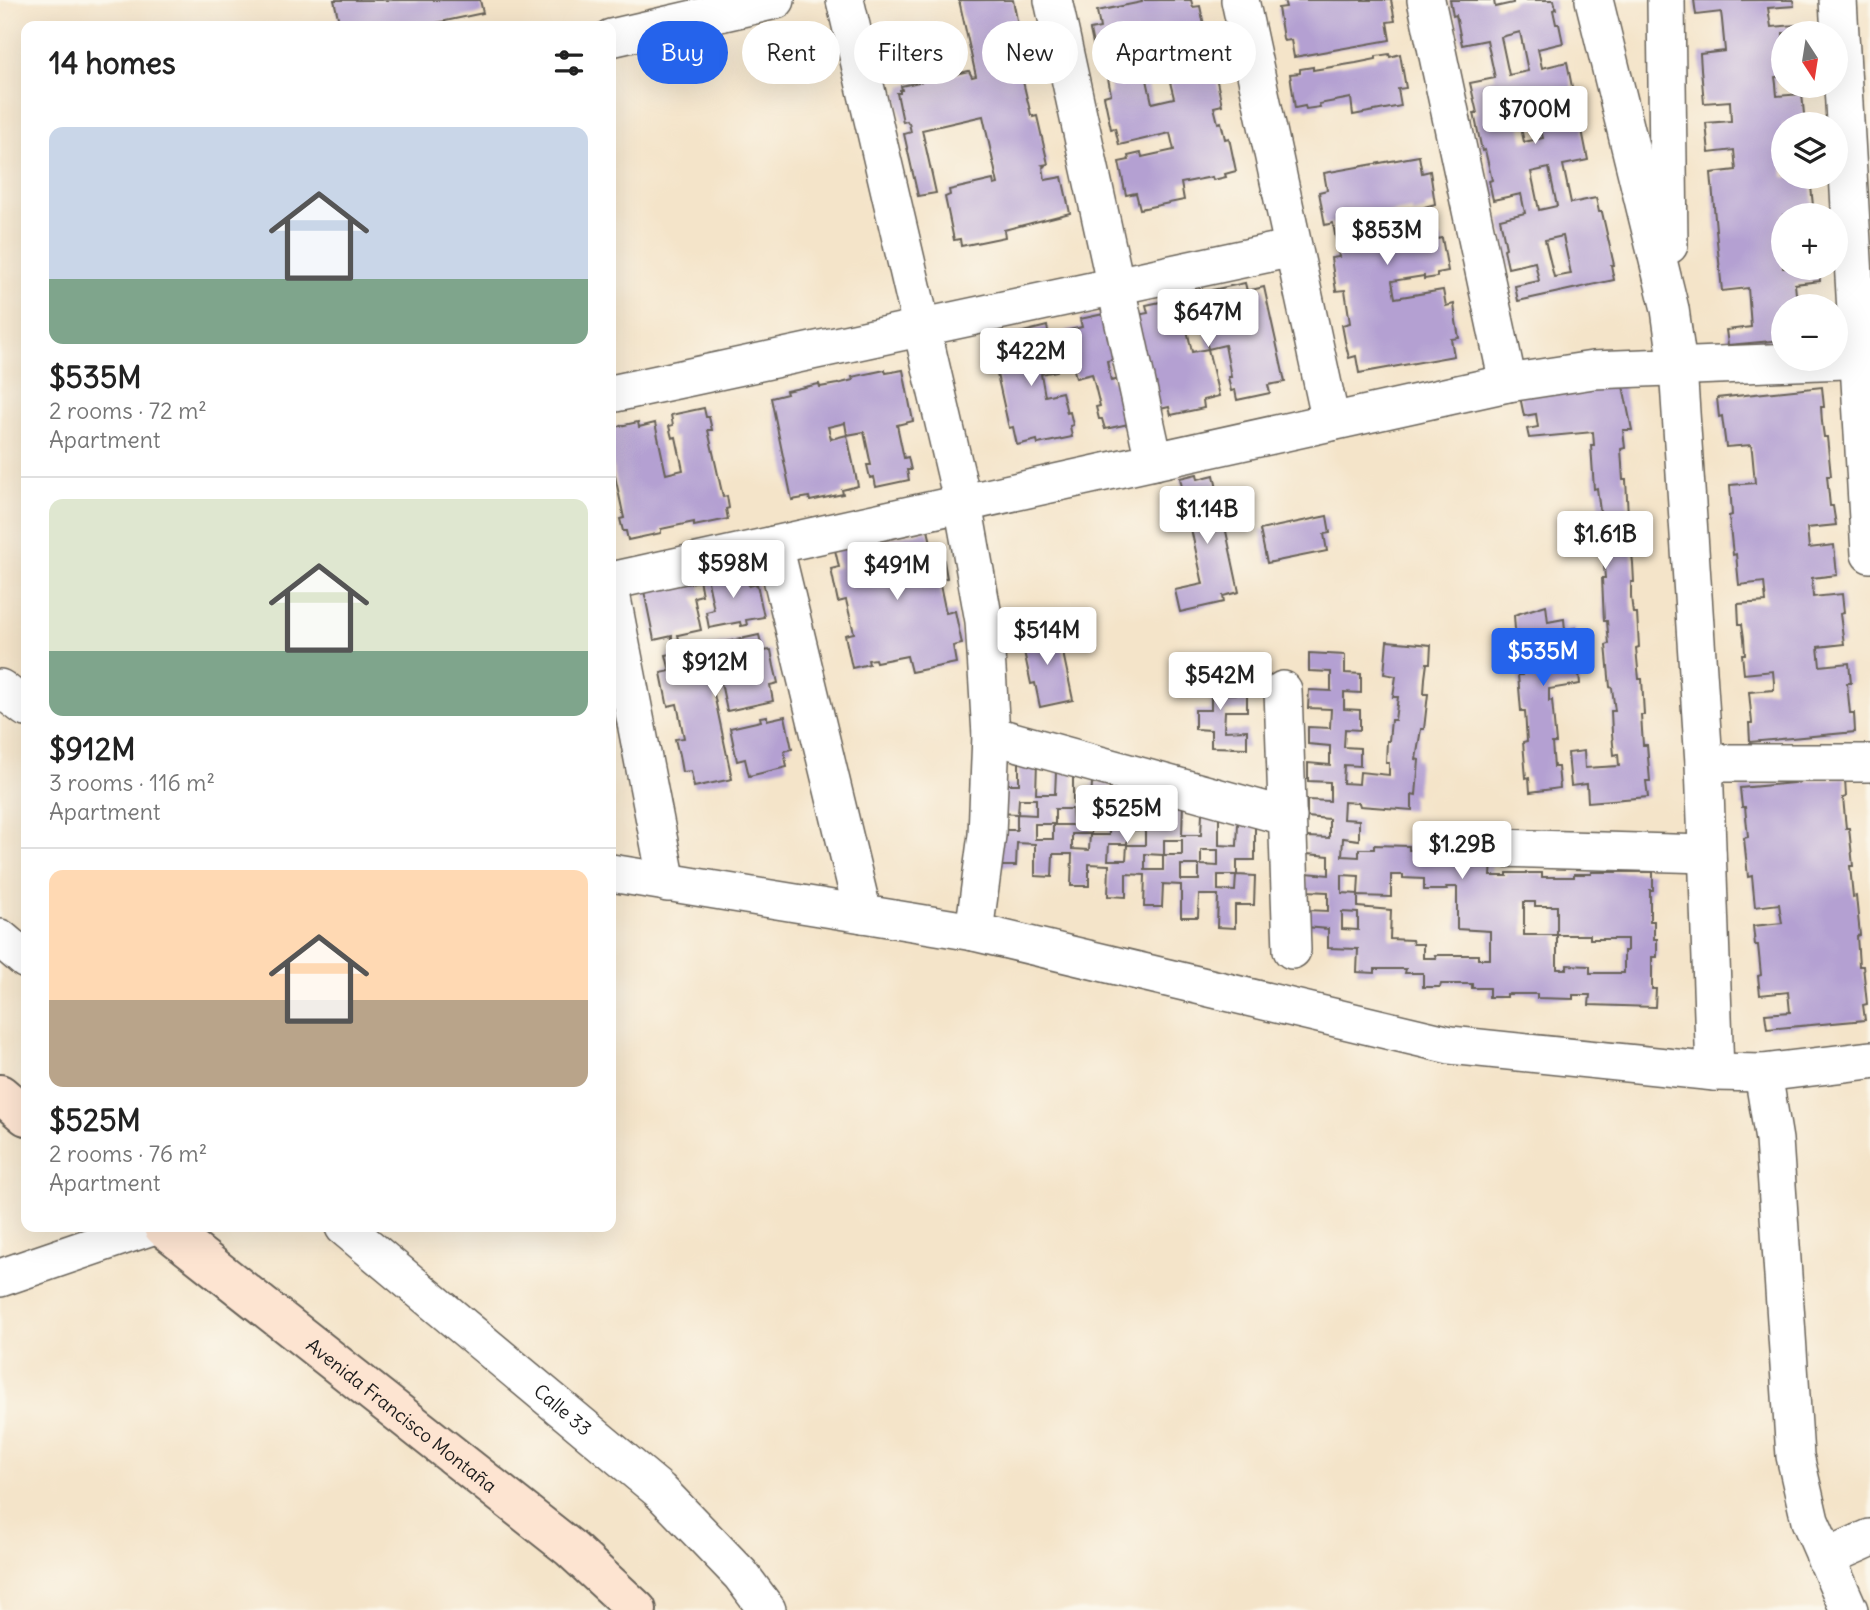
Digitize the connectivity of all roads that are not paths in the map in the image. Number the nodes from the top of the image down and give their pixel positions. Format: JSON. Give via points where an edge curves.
{"nodes":[{"id":1,"x":776,"y":0,"type":"edge"},
{"id":2,"x":845,"y":0,"type":"edge"},
{"id":3,"x":1053,"y":0,"type":"edge"},
{"id":4,"x":1240,"y":0,"type":"edge"},
{"id":5,"x":1426,"y":0,"type":"edge"},
{"id":6,"x":1594,"y":0,"type":"edge"},
{"id":7,"x":1667,"y":0,"type":"edge"},
{"id":8,"x":1838,"y":0,"type":"edge"},
{"id":9,"x":616,"y":37,"type":"edge"},
{"id":10,"x":1293,"y":248,"type":"junction"},
{"id":11,"x":1116,"y":286,"type":"junction"},
{"id":12,"x":1670,"y":309,"type":"junction"},
{"id":13,"x":922,"y":328,"type":"junction"},
{"id":14,"x":1864,"y":360,"type":"edge"},
{"id":15,"x":1678,"y":367,"type":"junction"},
{"id":16,"x":1508,"y":383,"type":"junction"},
{"id":17,"x":616,"y":393,"type":"edge"},
{"id":18,"x":1331,"y":422,"type":"junction"},
{"id":19,"x":1154,"y":461,"type":"junction"},
{"id":20,"x":963,"y":504,"type":"junction"},
{"id":21,"x":774,"y":545,"type":"junction"},
{"id":22,"x":1870,"y":554,"type":"edge"},
{"id":23,"x":616,"y":580,"type":"edge"},
{"id":24,"x":616,"y":619,"type":"edge"},
{"id":25,"x":0,"y":688,"type":"edge"},
{"id":26,"x":1283,"y":690,"type":"dead end"},
{"id":27,"x":21,"y":704,"type":"edge"},
{"id":28,"x":991,"y":735,"type":"junction"},
{"id":29,"x":1704,"y":763,"type":"junction"},
{"id":30,"x":1870,"y":763,"type":"edge"},
{"id":31,"x":1288,"y":817,"type":"junction"},
{"id":32,"x":1432,"y":846,"type":"dead end"},
{"id":33,"x":1707,"y":854,"type":"junction"},
{"id":34,"x":616,"y":874,"type":"edge"},
{"id":35,"x":667,"y":883,"type":"junction"},
{"id":36,"x":863,"y":914,"type":"junction"},
{"id":37,"x":974,"y":932,"type":"junction"},
{"id":38,"x":0,"y":939,"type":"edge"},
{"id":39,"x":1292,"y":950,"type":"dead end"},
{"id":40,"x":21,"y":956,"type":"edge"},
{"id":41,"x":1870,"y":1060,"type":"edge"},
{"id":42,"x":1715,"y":1072,"type":"junction"},
{"id":43,"x":1763,"y":1073,"type":"junction"},
{"id":44,"x":0,"y":1094,"type":"edge"},
{"id":45,"x":21,"y":1112,"type":"edge"},
{"id":46,"x":134,"y":1232,"type":"edge"},
{"id":47,"x":169,"y":1232,"type":"edge"},
{"id":48,"x":350,"y":1232,"type":"edge"},
{"id":49,"x":0,"y":1278,"type":"edge"},
{"id":50,"x":1870,"y":1538,"type":"edge"},
{"id":51,"x":1825,"y":1558,"type":"junction"},
{"id":52,"x":637,"y":1610,"type":"edge"},
{"id":53,"x":767,"y":1610,"type":"edge"},
{"id":54,"x":1849,"y":1610,"type":"edge"}],
"edges":[{"from":1,"to":9,"type":"street"},
{"from":2,"to":13,"type":"street"},
{"from":3,"to":11,"type":"street"},
{"from":4,"to":10,"type":"street"},
{"from":5,"to":16,"type":"street"},
{"from":6,"to":12,"type":"street"},
{"from":7,"to":12,"type":"street"},
{"from":8,"to":14,"type":"street"},
{"from":10,"to":11,"type":"street"},
{"from":10,"to":18,"type":"street"},
{"from":11,"to":13,"type":"street"},
{"from":11,"to":19,"type":"street"},
{"from":12,"to":15,"type":"street"},
{"from":13,"to":17,"type":"street"},
{"from":13,"to":20,"type":"street"},
{"from":14,"to":15,"type":"street"},
{"from":14,"to":22,"type":"street"},
{"from":15,"to":16,"type":"street","via":[[1593,370]]},
{"from":15,"to":29,"type":"street"},
{"from":16,"to":18,"type":"street"},
{"from":18,"to":19,"type":"street"},
{"from":19,"to":20,"type":"street"},
{"from":20,"to":21,"type":"street"},
{"from":20,"to":28,"type":"street","via":[[984,621]]},
{"from":21,"to":23,"type":"street"},
{"from":21,"to":36,"type":"street"},
{"from":24,"to":35,"type":"street"},
{"from":25,"to":27,"type":"street"},
{"from":26,"to":31,"type":"street"},
{"from":28,"to":31,"type":"street"},
{"from":28,"to":37,"type":"street","via":[[987,835]]},
{"from":29,"to":30,"type":"street"},
{"from":29,"to":33,"type":"street"},
{"from":31,"to":39,"type":"street"},
{"from":32,"to":33,"type":"street"},
{"from":33,"to":42,"type":"street"},
{"from":34,"to":35,"type":"street"},
{"from":35,"to":36,"type":"street"},
{"from":36,"to":37,"type":"street"},
{"from":37,"to":42,"type":"street","via":[[1450,1045]]},
{"from":38,"to":40,"type":"street"},
{"from":41,"to":43,"type":"street"},
{"from":42,"to":43,"type":"street"},
{"from":43,"to":51,"type":"street","via":[[1774,1140],[1795,1456],[1810,1521]]},
{"from":44,"to":45,"type":"main road"},
{"from":46,"to":49,"type":"street"},
{"from":47,"to":52,"type":"main road","name":"Avenida Francisco Montaña","via":[[570,1548]]},
{"from":48,"to":53,"type":"street","name":"Calle 33","via":[[659,1490],[741,1575]]},
{"from":50,"to":51,"type":"street"},
{"from":51,"to":54,"type":"street"}]}
